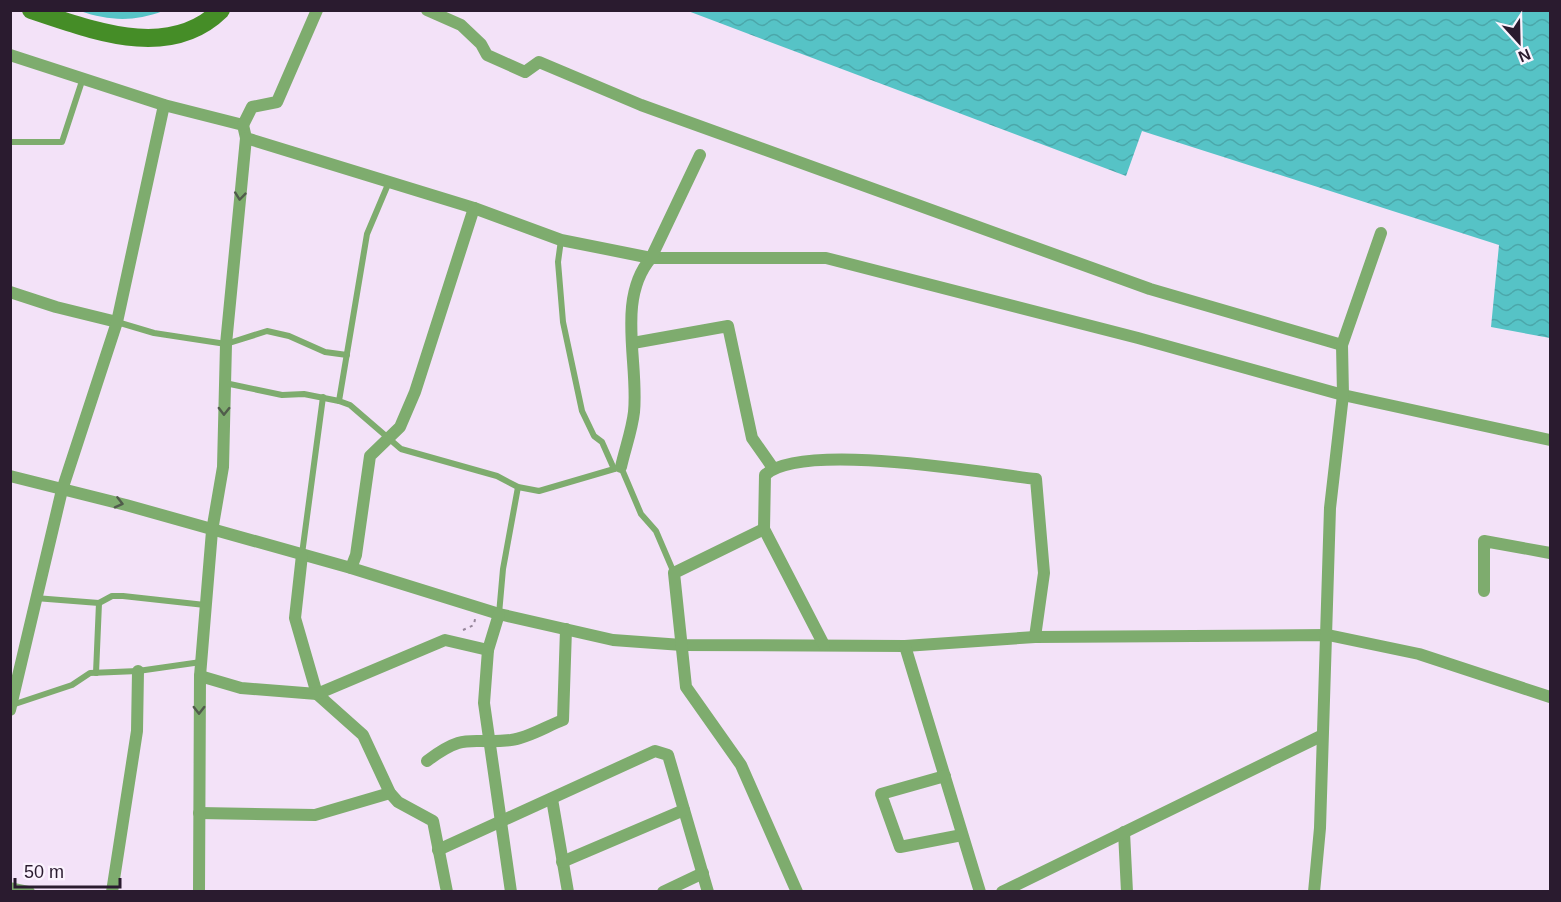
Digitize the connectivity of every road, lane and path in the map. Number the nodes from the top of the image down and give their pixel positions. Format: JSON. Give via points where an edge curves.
{"nodes":[{"id":1,"x":31,"y":10,"type":"edge"},
{"id":2,"x":220,"y":10,"type":"edge"},
{"id":3,"x":317,"y":10,"type":"edge"},
{"id":4,"x":427,"y":10,"type":"edge"},
{"id":5,"x":10,"y":55,"type":"edge"},
{"id":6,"x":83,"y":78,"type":"junction"},
{"id":7,"x":164,"y":105,"type":"junction"},
{"id":8,"x":243,"y":125,"type":"junction"},
{"id":9,"x":246,"y":138,"type":"junction"},
{"id":10,"x":10,"y":142,"type":"edge"},
{"id":11,"x":700,"y":155,"type":"dead end"},
{"id":12,"x":389,"y":182,"type":"junction"},
{"id":13,"x":474,"y":208,"type":"junction"},
{"id":14,"x":1381,"y":233,"type":"dead end"},
{"id":15,"x":561,"y":240,"type":"junction"},
{"id":16,"x":651,"y":258,"type":"junction"},
{"id":17,"x":10,"y":292,"type":"edge"},
{"id":18,"x":117,"y":322,"type":"junction"},
{"id":19,"x":633,"y":343,"type":"junction"},
{"id":20,"x":226,"y":344,"type":"junction"},
{"id":21,"x":1342,"y":345,"type":"junction"},
{"id":22,"x":347,"y":355,"type":"junction"},
{"id":23,"x":225,"y":382,"type":"junction"},
{"id":24,"x":1343,"y":395,"type":"junction"},
{"id":25,"x":323,"y":398,"type":"junction"},
{"id":26,"x":339,"y":401,"type":"junction"},
{"id":27,"x":388,"y":438,"type":"junction"},
{"id":28,"x":1551,"y":440,"type":"edge"},
{"id":29,"x":617,"y":468,"type":"junction"},
{"id":30,"x":773,"y":468,"type":"junction"},
{"id":31,"x":10,"y":476,"type":"edge"},
{"id":32,"x":518,"y":487,"type":"junction"},
{"id":33,"x":62,"y":490,"type":"junction"},
{"id":34,"x":764,"y":529,"type":"junction"},
{"id":35,"x":212,"y":531,"type":"junction"},
{"id":36,"x":1551,"y":553,"type":"edge"},
{"id":37,"x":302,"y":555,"type":"junction"},
{"id":38,"x":351,"y":568,"type":"junction"},
{"id":39,"x":674,"y":573,"type":"junction"},
{"id":40,"x":1484,"y":591,"type":"dead end"},
{"id":41,"x":35,"y":598,"type":"junction"},
{"id":42,"x":99,"y":603,"type":"junction"},
{"id":43,"x":205,"y":605,"type":"junction"},
{"id":44,"x":478,"y":607,"type":"junction"},
{"id":45,"x":500,"y":614,"type":"junction"},
{"id":46,"x":566,"y":629,"type":"junction"},
{"id":47,"x":1328,"y":635,"type":"junction"},
{"id":48,"x":1035,"y":637,"type":"junction"},
{"id":49,"x":445,"y":640,"type":"junction"},
{"id":50,"x":682,"y":645,"type":"junction"},
{"id":51,"x":824,"y":645,"type":"junction"},
{"id":52,"x":905,"y":646,"type":"junction"},
{"id":53,"x":488,"y":650,"type":"junction"},
{"id":54,"x":201,"y":662,"type":"junction"},
{"id":55,"x":138,"y":671,"type":"junction"},
{"id":56,"x":96,"y":673,"type":"junction"},
{"id":57,"x":200,"y":676,"type":"junction"},
{"id":58,"x":316,"y":694,"type":"junction"},
{"id":59,"x":1551,"y":697,"type":"edge"},
{"id":60,"x":11,"y":708,"type":"edge"},
{"id":61,"x":1322,"y":736,"type":"junction"},
{"id":62,"x":489,"y":740,"type":"junction"},
{"id":63,"x":428,"y":761,"type":"dead end"},
{"id":64,"x":945,"y":776,"type":"junction"},
{"id":65,"x":390,"y":793,"type":"junction"},
{"id":66,"x":552,"y":799,"type":"junction"},
{"id":67,"x":684,"y":810,"type":"junction"},
{"id":68,"x":199,"y":813,"type":"junction"},
{"id":69,"x":500,"y":823,"type":"junction"},
{"id":70,"x":1124,"y":832,"type":"junction"},
{"id":71,"x":962,"y":835,"type":"junction"},
{"id":72,"x":438,"y":850,"type":"junction"},
{"id":73,"x":562,"y":862,"type":"junction"},
{"id":74,"x":703,"y":873,"type":"junction"},
{"id":75,"x":10,"y":888,"type":"edge"},
{"id":76,"x":28,"y":891,"type":"edge"},
{"id":77,"x":112,"y":891,"type":"edge"},
{"id":78,"x":199,"y":891,"type":"edge"},
{"id":79,"x":447,"y":891,"type":"edge"},
{"id":80,"x":511,"y":891,"type":"edge"},
{"id":81,"x":568,"y":891,"type":"edge"},
{"id":82,"x":663,"y":891,"type":"edge"},
{"id":83,"x":708,"y":891,"type":"edge"},
{"id":84,"x":796,"y":891,"type":"edge"},
{"id":85,"x":980,"y":891,"type":"edge"},
{"id":86,"x":1002,"y":891,"type":"edge"},
{"id":87,"x":1127,"y":891,"type":"edge"},
{"id":88,"x":1314,"y":891,"type":"edge"}],
"edges":[{"from":1,"to":2,"type":"street","via":[[104,34],[154,39],[187,32]]},
{"from":3,"to":8,"type":"street","via":[[277,102],[252,107]]},
{"from":4,"to":21,"type":"street","via":[[461,25],[487,54],[525,72],[539,62],[641,105],[1139,285]]},
{"from":5,"to":6,"type":"street"},
{"from":6,"to":7,"type":"street"},
{"from":6,"to":10,"type":"lane","via":[[62,142]]},
{"from":7,"to":8,"type":"street"},
{"from":7,"to":18,"type":"street"},
{"from":8,"to":9,"type":"street"},
{"from":9,"to":12,"type":"street"},
{"from":9,"to":20,"type":"street","one_way":true},
{"from":11,"to":16,"type":"street"},
{"from":12,"to":13,"type":"street"},
{"from":12,"to":22,"type":"lane","via":[[367,234]]},
{"from":13,"to":15,"type":"street"},
{"from":13,"to":27,"type":"street","via":[[416,392],[400,427]]},
{"from":14,"to":21,"type":"street"},
{"from":15,"to":16,"type":"street"},
{"from":15,"to":29,"type":"lane","via":[[558,262],[563,322],[582,411]]},
{"from":16,"to":19,"type":"street","via":[[639,271],[632,310]]},
{"from":16,"to":24,"type":"street","via":[[826,258]]},
{"from":17,"to":18,"type":"street"},
{"from":18,"to":20,"type":"lane","via":[[154,333]]},
{"from":18,"to":33,"type":"street"},
{"from":19,"to":29,"type":"street","via":[[634,413]]},
{"from":19,"to":30,"type":"street","via":[[728,326],[752,438]]},
{"from":20,"to":22,"type":"lane","via":[[267,331],[325,352]]},
{"from":20,"to":23,"type":"street"},
{"from":21,"to":24,"type":"street"},
{"from":22,"to":26,"type":"lane"},
{"from":23,"to":25,"type":"lane","via":[[282,395]]},
{"from":23,"to":35,"type":"street","one_way":true,"via":[[223,467]]},
{"from":24,"to":28,"type":"street"},
{"from":24,"to":47,"type":"street","via":[[1330,508]]},
{"from":25,"to":26,"type":"lane"},
{"from":25,"to":37,"type":"lane"},
{"from":26,"to":27,"type":"lane","via":[[350,405]]},
{"from":27,"to":32,"type":"lane","via":[[401,449],[497,476]]},
{"from":27,"to":38,"type":"street","via":[[370,456]]},
{"from":29,"to":32,"type":"lane","via":[[539,491]]},
{"from":29,"to":39,"type":"lane","via":[[641,514],[656,531]]},
{"from":30,"to":34,"type":"street","via":[[765,475]]},
{"from":30,"to":48,"type":"street","via":[[805,460],[868,460],[1036,479],[1044,573]]},
{"from":31,"to":33,"type":"street"},
{"from":32,"to":45,"type":"lane","via":[[503,569]]},
{"from":33,"to":35,"type":"street","one_way":true},
{"from":33,"to":41,"type":"street"},
{"from":34,"to":39,"type":"street"},
{"from":34,"to":51,"type":"street"},
{"from":35,"to":37,"type":"street"},
{"from":35,"to":43,"type":"street"},
{"from":36,"to":40,"type":"street","via":[[1484,541]]},
{"from":37,"to":38,"type":"street"},
{"from":37,"to":58,"type":"street","via":[[296,618]]},
{"from":38,"to":44,"type":"street"},
{"from":39,"to":50,"type":"street"},
{"from":41,"to":42,"type":"lane"},
{"from":41,"to":60,"type":"street"},
{"from":42,"to":43,"type":"lane","via":[[112,596],[123,596]]},
{"from":42,"to":56,"type":"lane"},
{"from":43,"to":54,"type":"street"},
{"from":44,"to":45,"type":"street"},
{"from":44,"to":49,"type":"path","via":[[474,625]]},
{"from":45,"to":46,"type":"street"},
{"from":45,"to":53,"type":"street"},
{"from":46,"to":50,"type":"street","via":[[613,640]]},
{"from":46,"to":62,"type":"street","via":[[563,720],[512,740]]},
{"from":47,"to":48,"type":"street"},
{"from":47,"to":59,"type":"street","via":[[1419,654]]},
{"from":47,"to":61,"type":"street"},
{"from":48,"to":52,"type":"street"},
{"from":49,"to":53,"type":"street"},
{"from":49,"to":58,"type":"street"},
{"from":50,"to":51,"type":"street"},
{"from":50,"to":84,"type":"street","via":[[686,687],[741,765]]},
{"from":51,"to":52,"type":"street"},
{"from":52,"to":64,"type":"street"},
{"from":53,"to":62,"type":"street","via":[[484,703]]},
{"from":54,"to":55,"type":"lane"},
{"from":54,"to":57,"type":"street"},
{"from":55,"to":56,"type":"lane"},
{"from":55,"to":77,"type":"street","via":[[137,731]]},
{"from":56,"to":60,"type":"lane"},
{"from":57,"to":58,"type":"street","via":[[240,687]]},
{"from":57,"to":68,"type":"street","one_way":true},
{"from":58,"to":65,"type":"street","via":[[363,735]]},
{"from":61,"to":70,"type":"street"},
{"from":61,"to":88,"type":"street"},
{"from":62,"to":63,"type":"street","via":[[448,745]]},
{"from":62,"to":69,"type":"street"},
{"from":64,"to":71,"type":"street"},
{"from":64,"to":71,"type":"street","via":[[881,794],[900,847]]},
{"from":65,"to":68,"type":"street","via":[[315,815]]},
{"from":65,"to":72,"type":"street","via":[[398,802],[433,821]]},
{"from":66,"to":67,"type":"street","via":[[655,751],[668,755]]},
{"from":66,"to":69,"type":"street"},
{"from":66,"to":73,"type":"street"},
{"from":67,"to":73,"type":"street"},
{"from":67,"to":74,"type":"street"},
{"from":68,"to":78,"type":"street"},
{"from":69,"to":72,"type":"street"},
{"from":69,"to":80,"type":"street"},
{"from":70,"to":86,"type":"street"},
{"from":70,"to":87,"type":"street"},
{"from":71,"to":85,"type":"street"},
{"from":72,"to":79,"type":"street"},
{"from":73,"to":81,"type":"street"},
{"from":74,"to":82,"type":"street"},
{"from":74,"to":83,"type":"street"},
{"from":75,"to":76,"type":"street"}]}
